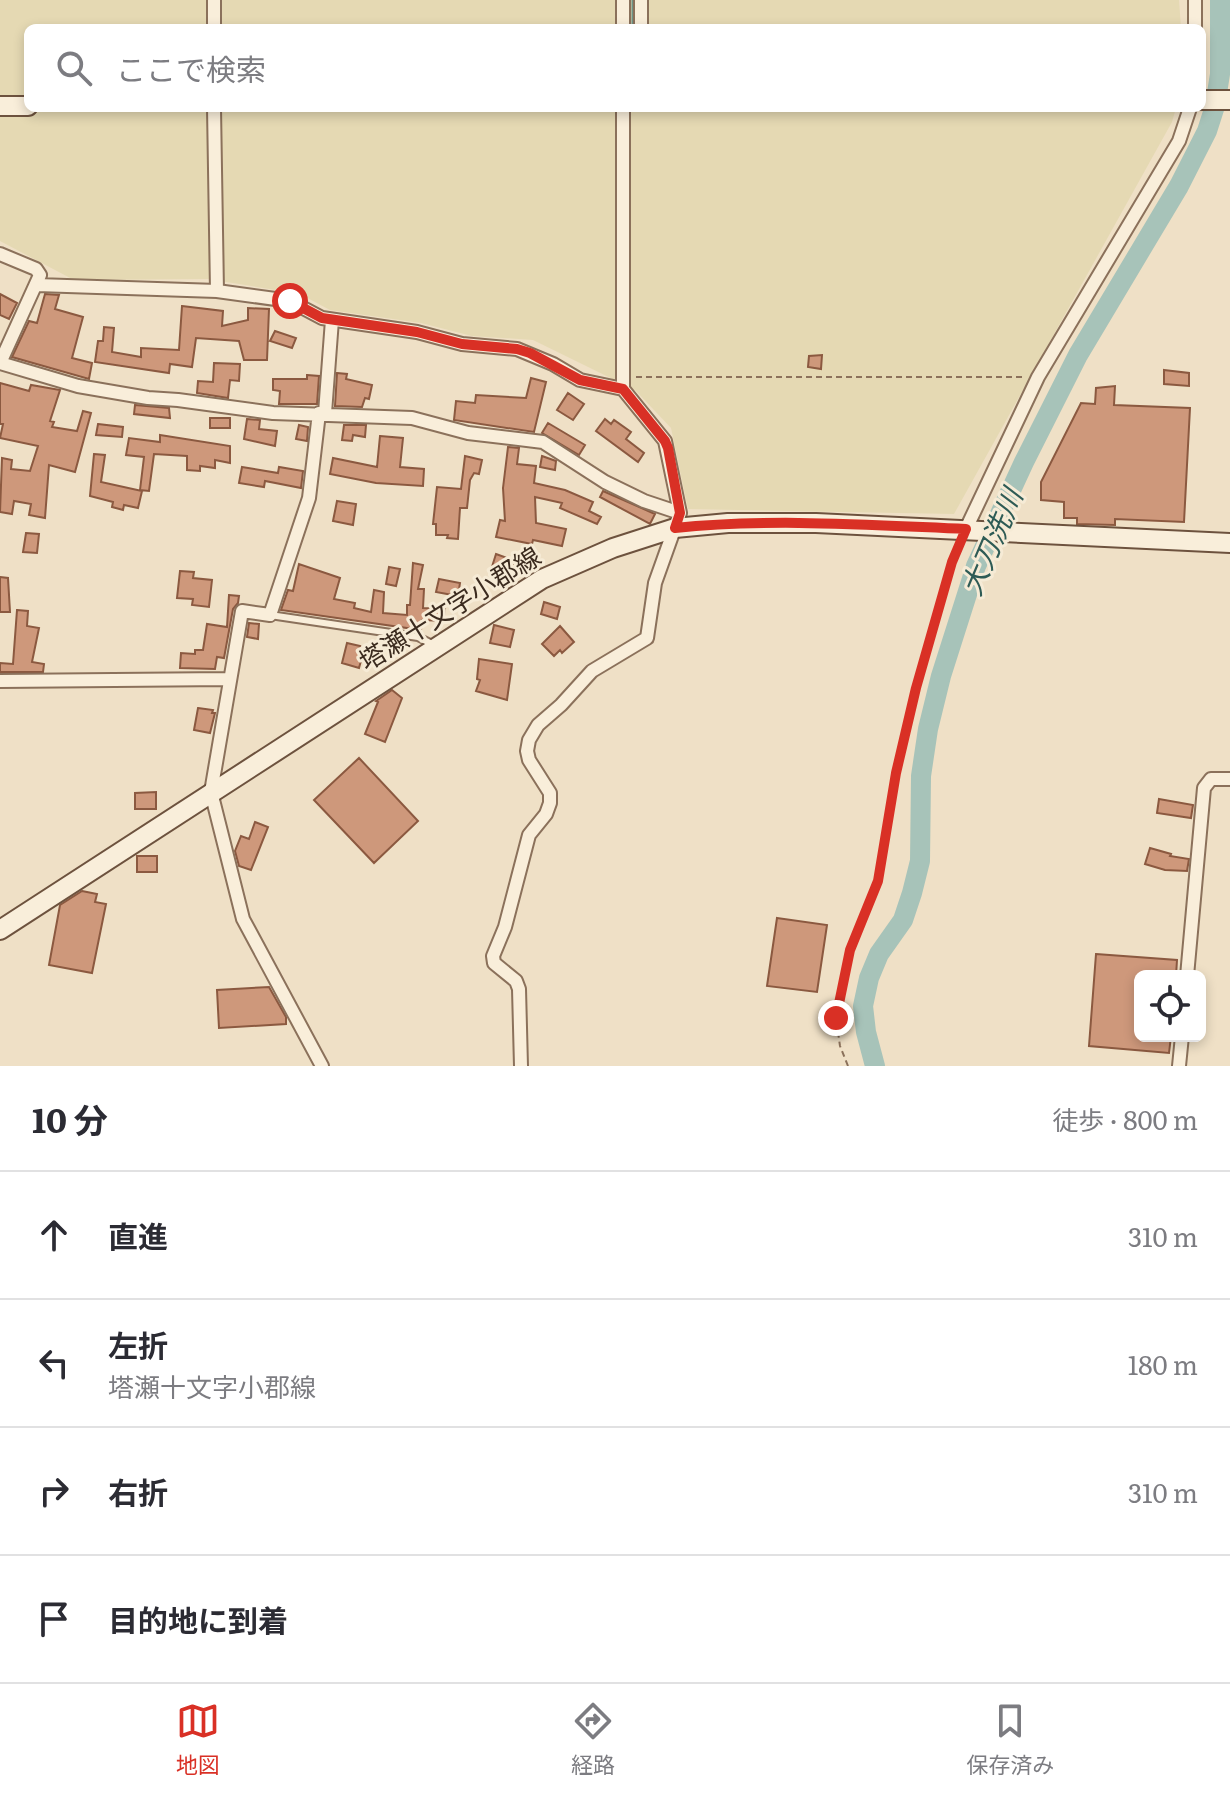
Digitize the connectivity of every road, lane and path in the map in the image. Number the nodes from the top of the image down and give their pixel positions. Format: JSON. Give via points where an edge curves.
{"nodes":[{"id":1,"x":214,"y":0,"type":"edge"},
{"id":2,"x":623,"y":0,"type":"edge"},
{"id":3,"x":641,"y":0,"type":"edge"},
{"id":4,"x":1195,"y":0,"type":"edge"},
{"id":5,"x":214,"y":24,"type":"edge"},
{"id":6,"x":623,"y":24,"type":"edge"},
{"id":7,"x":641,"y":24,"type":"edge"},
{"id":8,"x":1195,"y":24,"type":"edge"},
{"id":9,"x":1206,"y":100,"type":"edge"},
{"id":10,"x":1230,"y":100,"type":"edge"},
{"id":11,"x":0,"y":106,"type":"edge"},
{"id":12,"x":24,"y":106,"type":"edge"},
{"id":13,"x":214,"y":112,"type":"edge"},
{"id":14,"x":623,"y":112,"type":"edge"},
{"id":15,"x":1189,"y":112,"type":"edge"},
{"id":16,"x":0,"y":254,"type":"edge"},
{"id":17,"x":37,"y":285,"type":"junction"},
{"id":18,"x":217,"y":291,"type":"junction"},
{"id":19,"x":332,"y":320,"type":"junction"},
{"id":20,"x":1038,"y":377,"type":"junction"},
{"id":21,"x":624,"y":383,"type":"junction"},
{"id":22,"x":322,"y":413,"type":"junction"},
{"id":23,"x":678,"y":520,"type":"junction"},
{"id":24,"x":970,"y":530,"type":"junction"},
{"id":25,"x":1230,"y":543,"type":"edge"},
{"id":26,"x":270,"y":615,"type":"junction"},
{"id":27,"x":437,"y":646,"type":"junction"},
{"id":28,"x":228,"y":679,"type":"junction"},
{"id":29,"x":0,"y":681,"type":"edge"},
{"id":30,"x":1230,"y":779,"type":"edge"},
{"id":31,"x":211,"y":792,"type":"junction"},
{"id":32,"x":0,"y":930,"type":"edge"},
{"id":33,"x":1188,"y":970,"type":"edge"},
{"id":34,"x":1181,"y":1042,"type":"edge"},
{"id":35,"x":322,"y":1066,"type":"edge"},
{"id":36,"x":521,"y":1066,"type":"edge"},
{"id":37,"x":848,"y":1066,"type":"edge"},
{"id":38,"x":1179,"y":1066,"type":"edge"}],
"edges":[{"from":1,"to":5,"type":"street"},
{"from":2,"to":6,"type":"street"},
{"from":3,"to":7,"type":"street"},
{"from":4,"to":8,"type":"street"},
{"from":9,"to":10,"type":"main road"},
{"from":11,"to":12,"type":"main road"},
{"from":13,"to":18,"type":"street"},
{"from":14,"to":21,"type":"street"},
{"from":15,"to":20,"type":"street","via":[[1179,141]]},
{"from":16,"to":17,"type":"street","via":[[39,272]]},
{"from":17,"to":18,"type":"street"},
{"from":17,"to":22,"type":"street","via":[[0,363],[78,386],[148,398],[273,413]]},
{"from":18,"to":19,"type":"street","via":[[290,301]]},
{"from":19,"to":21,"type":"street","via":[[517,349],[580,380]]},
{"from":19,"to":22,"type":"street"},
{"from":20,"to":21,"type":"path"},
{"from":20,"to":24,"type":"street"},
{"from":21,"to":23,"type":"street","via":[[665,441]]},
{"from":22,"to":23,"type":"street","via":[[412,418],[468,433],[543,442]]},
{"from":22,"to":26,"type":"street","via":[[309,498]]},
{"from":23,"to":24,"type":"main road","name":"塔瀬十文字小郡線"},
{"from":23,"to":27,"type":"main road","name":"塔瀬十文字小郡線","via":[[542,579]]},
{"from":23,"to":36,"type":"street","via":[[655,583],[647,638],[592,671],[529,740],[529,760],[550,793],[550,803],[529,835],[493,956],[519,989]]},
{"from":24,"to":25,"type":"main road","name":"塔瀬十文字小郡線"},
{"from":24,"to":37,"type":"path","via":[[952,562],[916,688],[878,881],[843,975],[836,1018]]},
{"from":26,"to":27,"type":"lane","via":[[418,637]]},
{"from":26,"to":28,"type":"street","via":[[242,611]]},
{"from":27,"to":31,"type":"main road","name":"塔瀬十文字小郡線"},
{"from":28,"to":29,"type":"street"},
{"from":28,"to":31,"type":"street"},
{"from":30,"to":33,"type":"street","via":[[1211,779],[1204,788]]},
{"from":31,"to":32,"type":"main road","name":"塔瀬十文字小郡線"},
{"from":31,"to":35,"type":"street","via":[[243,919]]},
{"from":34,"to":38,"type":"street"}]}
